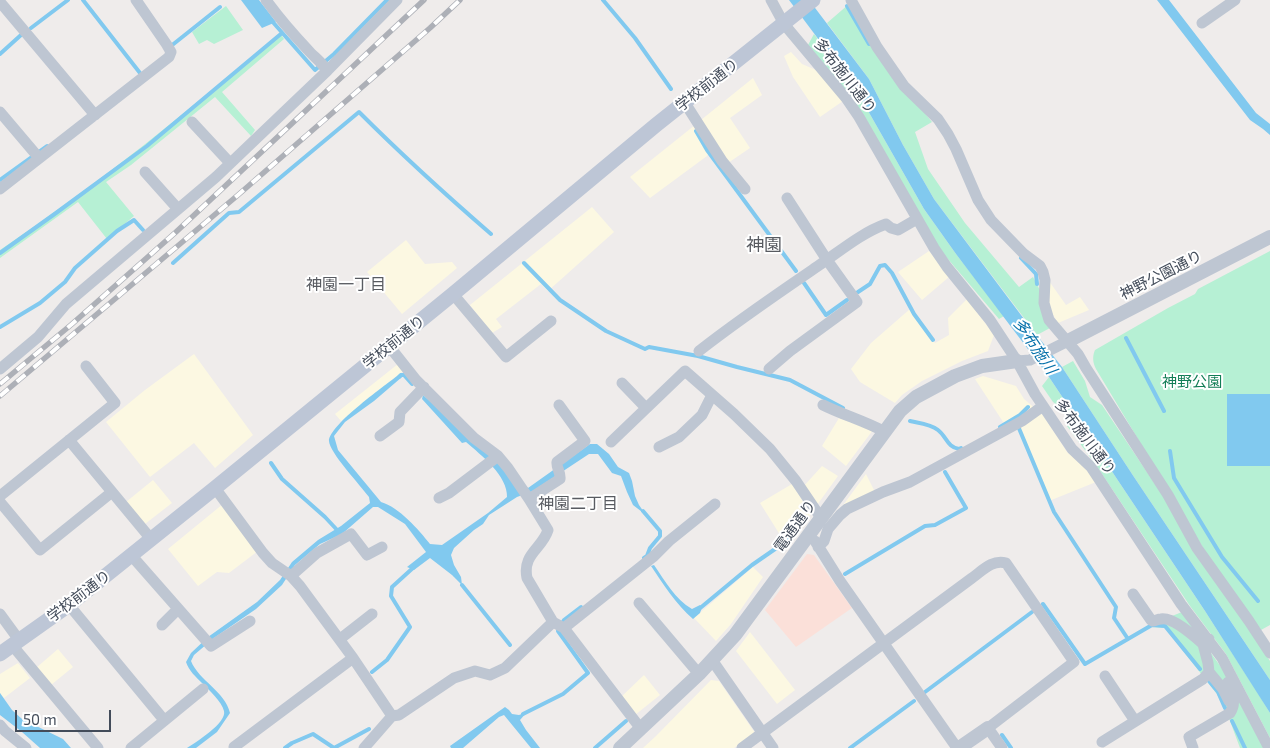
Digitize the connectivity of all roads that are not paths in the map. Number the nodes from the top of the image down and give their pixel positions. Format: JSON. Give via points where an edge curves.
{"nodes":[{"id":1,"x":136,"y":0,"type":"edge"},
{"id":2,"x":266,"y":0,"type":"edge"},
{"id":3,"x":397,"y":0,"type":"edge"},
{"id":4,"x":771,"y":0,"type":"edge"},
{"id":5,"x":813,"y":0,"type":"edge"},
{"id":6,"x":852,"y":0,"type":"edge"},
{"id":7,"x":1235,"y":0,"type":"edge"},
{"id":8,"x":0,"y":2,"type":"edge"},
{"id":9,"x":1202,"y":23,"type":"dead end"},
{"id":10,"x":784,"y":24,"type":"junction"},
{"id":11,"x":323,"y":66,"type":"junction"},
{"id":12,"x":685,"y":103,"type":"junction"},
{"id":13,"x":92,"y":111,"type":"junction"},
{"id":14,"x":0,"y":112,"type":"edge"},
{"id":15,"x":192,"y":122,"type":"dead end"},
{"id":16,"x":36,"y":154,"type":"junction"},
{"id":17,"x":230,"y":163,"type":"junction"},
{"id":18,"x":145,"y":172,"type":"dead end"},
{"id":19,"x":0,"y":188,"type":"edge"},
{"id":20,"x":745,"y":189,"type":"dead end"},
{"id":21,"x":787,"y":198,"type":"dead end"},
{"id":22,"x":178,"y":209,"type":"junction"},
{"id":23,"x":917,"y":219,"type":"junction"},
{"id":24,"x":1270,"y":237,"type":"edge"},
{"id":25,"x":827,"y":260,"type":"junction"},
{"id":26,"x":453,"y":294,"type":"junction"},
{"id":27,"x":551,"y":321,"type":"dead end"},
{"id":28,"x":1068,"y":342,"type":"junction"},
{"id":29,"x":389,"y":346,"type":"junction"},
{"id":30,"x":699,"y":351,"type":"dead end"},
{"id":31,"x":1017,"y":361,"type":"junction"},
{"id":32,"x":86,"y":366,"type":"dead end"},
{"id":33,"x":0,"y":369,"type":"edge"},
{"id":34,"x":769,"y":369,"type":"dead end"},
{"id":35,"x":622,"y":383,"type":"dead end"},
{"id":36,"x":420,"y":391,"type":"junction"},
{"id":37,"x":712,"y":395,"type":"junction"},
{"id":38,"x":823,"y":404,"type":"dead end"},
{"id":39,"x":559,"y":405,"type":"dead end"},
{"id":40,"x":1043,"y":406,"type":"junction"},
{"id":41,"x":646,"y":408,"type":"junction"},
{"id":42,"x":885,"y":432,"type":"junction"},
{"id":43,"x":380,"y":436,"type":"dead end"},
{"id":44,"x":69,"y":440,"type":"junction"},
{"id":45,"x":611,"y":442,"type":"dead end"},
{"id":46,"x":659,"y":447,"type":"dead end"},
{"id":47,"x":498,"y":456,"type":"junction"},
{"id":48,"x":215,"y":488,"type":"junction"},
{"id":49,"x":112,"y":492,"type":"junction"},
{"id":50,"x":526,"y":494,"type":"junction"},
{"id":51,"x":0,"y":496,"type":"edge"},
{"id":52,"x":439,"y":498,"type":"dead end"},
{"id":53,"x":0,"y":502,"type":"edge"},
{"id":54,"x":715,"y":504,"type":"dead end"},
{"id":55,"x":821,"y":518,"type":"junction"},
{"id":56,"x":810,"y":533,"type":"junction"},
{"id":57,"x":151,"y":539,"type":"junction"},
{"id":58,"x":818,"y":546,"type":"junction"},
{"id":59,"x":382,"y":547,"type":"dead end"},
{"id":60,"x":131,"y":555,"type":"junction"},
{"id":61,"x":287,"y":574,"type":"junction"},
{"id":62,"x":1133,"y":594,"type":"dead end"},
{"id":63,"x":639,"y":603,"type":"dead end"},
{"id":64,"x":69,"y":605,"type":"junction"},
{"id":65,"x":178,"y":609,"type":"junction"},
{"id":66,"x":0,"y":614,"type":"edge"},
{"id":67,"x":372,"y":614,"type":"dead end"},
{"id":68,"x":250,"y":621,"type":"dead end"},
{"id":69,"x":162,"y":625,"type":"dead end"},
{"id":70,"x":558,"y":625,"type":"junction"},
{"id":71,"x":340,"y":639,"type":"junction"},
{"id":72,"x":1206,"y":641,"type":"junction"},
{"id":73,"x":883,"y":643,"type":"junction"},
{"id":74,"x":10,"y":646,"type":"edge"},
{"id":75,"x":1270,"y":653,"type":"edge"},
{"id":76,"x":354,"y":658,"type":"junction"},
{"id":77,"x":1222,"y":658,"type":"junction"},
{"id":78,"x":712,"y":660,"type":"junction"},
{"id":79,"x":1208,"y":672,"type":"junction"},
{"id":80,"x":698,"y":674,"type":"junction"},
{"id":81,"x":1105,"y":676,"type":"dead end"},
{"id":82,"x":202,"y":689,"type":"dead end"},
{"id":83,"x":1233,"y":708,"type":"junction"},
{"id":84,"x":392,"y":716,"type":"junction"},
{"id":85,"x":164,"y":720,"type":"junction"},
{"id":86,"x":1135,"y":721,"type":"junction"},
{"id":87,"x":0,"y":725,"type":"edge"},
{"id":88,"x":988,"y":728,"type":"junction"},
{"id":89,"x":640,"y":729,"type":"junction"},
{"id":90,"x":763,"y":732,"type":"junction"},
{"id":91,"x":1102,"y":742,"type":"dead end"},
{"id":92,"x":24,"y":746,"type":"edge"},
{"id":93,"x":234,"y":747,"type":"edge"},
{"id":94,"x":98,"y":748,"type":"edge"},
{"id":95,"x":132,"y":748,"type":"edge"},
{"id":96,"x":364,"y":748,"type":"edge"},
{"id":97,"x":620,"y":748,"type":"edge"},
{"id":98,"x":742,"y":748,"type":"edge"},
{"id":99,"x":773,"y":748,"type":"edge"},
{"id":100,"x":958,"y":748,"type":"edge"},
{"id":101,"x":1002,"y":748,"type":"edge"},
{"id":102,"x":1193,"y":748,"type":"edge"},
{"id":103,"x":1269,"y":748,"type":"edge"}],
"edges":[{"from":1,"to":13,"type":"street","via":[[169,49],[168,57]]},
{"from":2,"to":11,"type":"street"},
{"from":3,"to":11,"type":"street"},
{"from":4,"to":10,"type":"street","name":"多布施川通り"},
{"from":5,"to":10,"type":"main road","name":"学校前通り"},
{"from":6,"to":28,"type":"street","via":[[877,47],[904,86],[938,119],[948,134],[978,200],[991,220],[1040,266],[1045,280],[1044,303],[1049,320]]},
{"from":7,"to":9,"type":"street"},
{"from":8,"to":13,"type":"street"},
{"from":10,"to":12,"type":"main road","name":"学校前通り"},
{"from":10,"to":23,"type":"street","name":"多布施川通り","via":[[859,117]]},
{"from":11,"to":17,"type":"street"},
{"from":12,"to":20,"type":"street","via":[[722,161]]},
{"from":12,"to":26,"type":"main road","name":"学校前通り"},
{"from":13,"to":16,"type":"street"},
{"from":14,"to":16,"type":"street"},
{"from":15,"to":17,"type":"street"},
{"from":16,"to":19,"type":"street"},
{"from":17,"to":22,"type":"street"},
{"from":18,"to":22,"type":"street"},
{"from":21,"to":25,"type":"street"},
{"from":22,"to":33,"type":"street","via":[[66,304],[38,337]]},
{"from":23,"to":25,"type":"street","via":[[898,230],[886,224],[880,226]]},
{"from":23,"to":31,"type":"street","name":"多布施川通り","via":[[934,248],[990,320]]},
{"from":24,"to":28,"type":"street","name":"神野公園通り"},
{"from":25,"to":30,"type":"street"},
{"from":25,"to":34,"type":"street","via":[[857,302]]},
{"from":26,"to":27,"type":"street","via":[[506,357]]},
{"from":26,"to":29,"type":"main road","name":"学校前通り"},
{"from":28,"to":31,"type":"street","via":[[1030,360]]},
{"from":28,"to":75,"type":"street","via":[[1168,496],[1197,548]]},
{"from":29,"to":36,"type":"street","via":[[416,380]]},
{"from":29,"to":48,"type":"main road","name":"学校前通り"},
{"from":31,"to":40,"type":"street","name":"多布施川通り"},
{"from":31,"to":42,"type":"street","name":"電通通り","via":[[982,366],[955,376],[916,397],[900,411]]},
{"from":32,"to":44,"type":"street","via":[[115,403]]},
{"from":35,"to":41,"type":"street"},
{"from":36,"to":43,"type":"street","via":[[400,412],[398,422]]},
{"from":36,"to":47,"type":"street"},
{"from":37,"to":41,"type":"street","via":[[685,371]]},
{"from":37,"to":46,"type":"street","via":[[702,415],[678,437]]},
{"from":37,"to":55,"type":"street","via":[[770,449]]},
{"from":38,"to":42,"type":"street"},
{"from":39,"to":50,"type":"street","via":[[585,441],[557,462],[560,479]]},
{"from":40,"to":58,"type":"street","via":[[1022,421],[910,482],[847,509],[828,529],[824,542]]},
{"from":40,"to":72,"type":"street","name":"多布施川通り","via":[[1072,449],[1090,467]]},
{"from":41,"to":45,"type":"street"},
{"from":42,"to":55,"type":"street","name":"電通通り"},
{"from":44,"to":49,"type":"street"},
{"from":44,"to":51,"type":"street"},
{"from":47,"to":50,"type":"street"},
{"from":47,"to":52,"type":"street"},
{"from":48,"to":57,"type":"main road","name":"学校前通り"},
{"from":48,"to":61,"type":"street","via":[[263,553]]},
{"from":49,"to":53,"type":"street","via":[[40,550]]},
{"from":49,"to":57,"type":"street"},
{"from":50,"to":70,"type":"street","via":[[548,530],[527,561],[525,570]]},
{"from":54,"to":70,"type":"street","via":[[649,560]]},
{"from":55,"to":56,"type":"street","name":"電通通り"},
{"from":56,"to":58,"type":"street"},
{"from":56,"to":78,"type":"street","name":"電通通り","via":[[735,635]]},
{"from":57,"to":60,"type":"main road","name":"学校前通り"},
{"from":58,"to":73,"type":"street"},
{"from":59,"to":61,"type":"street","via":[[367,555],[351,534]]},
{"from":60,"to":64,"type":"main road","name":"学校前通り"},
{"from":60,"to":65,"type":"street"},
{"from":61,"to":71,"type":"street"},
{"from":62,"to":72,"type":"street","via":[[1150,620],[1167,619]]},
{"from":63,"to":80,"type":"street"},
{"from":64,"to":74,"type":"main road","name":"学校前通り"},
{"from":64,"to":85,"type":"street"},
{"from":65,"to":68,"type":"street","via":[[207,641]]},
{"from":65,"to":69,"type":"street"},
{"from":66,"to":74,"type":"street"},
{"from":67,"to":71,"type":"street"},
{"from":70,"to":84,"type":"street","via":[[504,668],[490,675],[475,671],[454,678],[399,715]]},
{"from":70,"to":89,"type":"street"},
{"from":71,"to":76,"type":"street"},
{"from":72,"to":77,"type":"street","name":"多布施川通り"},
{"from":72,"to":79,"type":"street"},
{"from":73,"to":88,"type":"street","via":[[994,563],[1006,563],[1074,662]]},
{"from":73,"to":90,"type":"street"},
{"from":73,"to":100,"type":"street"},
{"from":74,"to":94,"type":"street"},
{"from":76,"to":84,"type":"street"},
{"from":76,"to":93,"type":"street"},
{"from":77,"to":83,"type":"street","via":[[1234,697]]},
{"from":77,"to":103,"type":"street","name":"多布施川通り"},
{"from":78,"to":80,"type":"street","name":"電通通り"},
{"from":78,"to":90,"type":"street"},
{"from":79,"to":83,"type":"street"},
{"from":79,"to":86,"type":"street","via":[[1203,679]]},
{"from":80,"to":89,"type":"street","name":"電通通り"},
{"from":81,"to":86,"type":"street"},
{"from":82,"to":85,"type":"street"},
{"from":83,"to":102,"type":"street","via":[[1230,713],[1189,737]]},
{"from":84,"to":96,"type":"street"},
{"from":85,"to":95,"type":"street"},
{"from":86,"to":91,"type":"street"},
{"from":87,"to":92,"type":"street"},
{"from":88,"to":100,"type":"street"},
{"from":88,"to":101,"type":"street"},
{"from":89,"to":97,"type":"street","name":"電通通り"},
{"from":90,"to":98,"type":"street"},
{"from":90,"to":99,"type":"street"}]}
